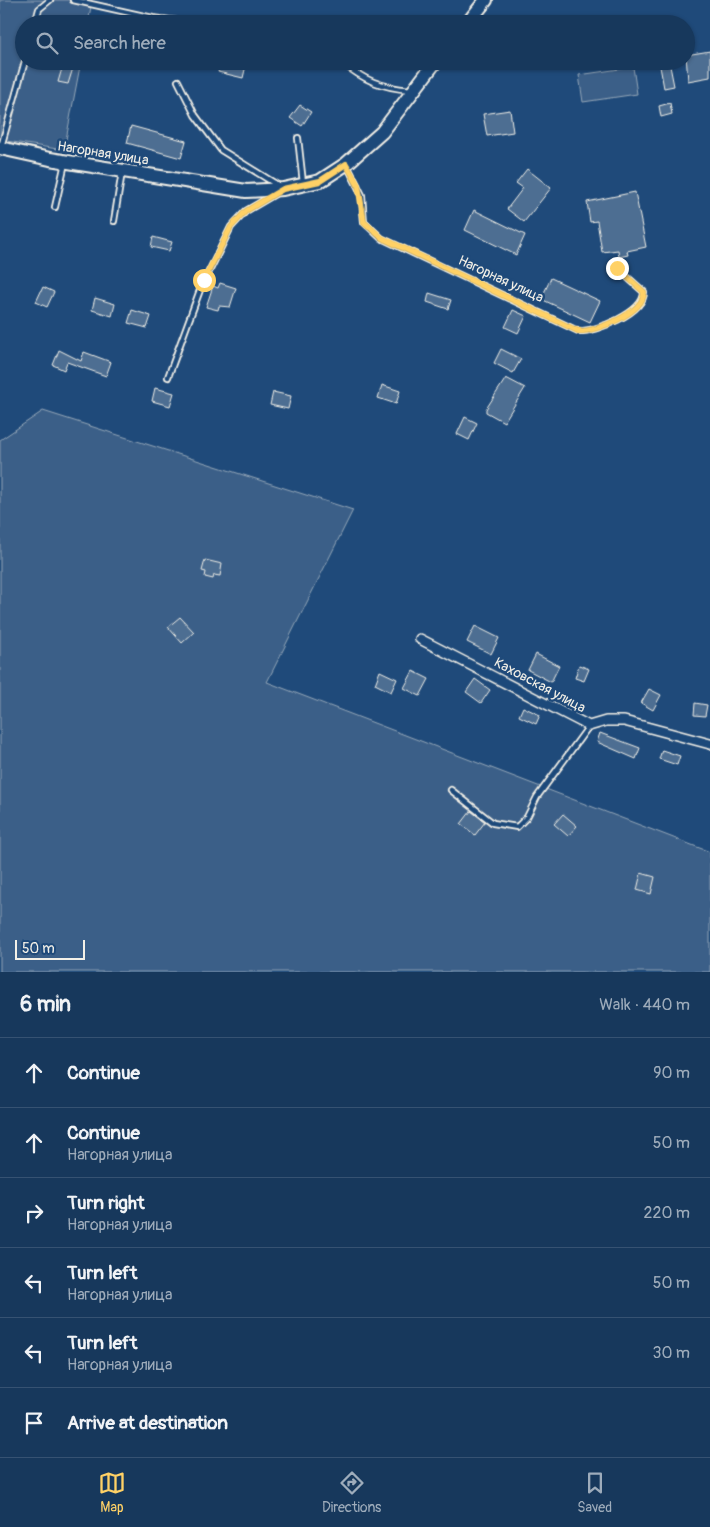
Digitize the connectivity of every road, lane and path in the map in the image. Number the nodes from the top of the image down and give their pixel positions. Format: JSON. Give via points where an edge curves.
{"nodes":[{"id":1,"x":50,"y":0,"type":"edge"},
{"id":2,"x":73,"y":0,"type":"edge"},
{"id":3,"x":486,"y":0,"type":"edge"},
{"id":4,"x":37,"y":15,"type":"edge"},
{"id":5,"x":140,"y":15,"type":"edge"},
{"id":6,"x":474,"y":15,"type":"edge"},
{"id":7,"x":22,"y":70,"type":"edge"},
{"id":8,"x":354,"y":70,"type":"edge"},
{"id":9,"x":429,"y":70,"type":"edge"},
{"id":10,"x":178,"y":81,"type":"dead end"},
{"id":11,"x":413,"y":90,"type":"junction"},
{"id":12,"x":298,"y":138,"type":"dead end"},
{"id":13,"x":0,"y":148,"type":"edge"},
{"id":14,"x":66,"y":162,"type":"junction"},
{"id":15,"x":346,"y":164,"type":"junction"},
{"id":16,"x":122,"y":171,"type":"junction"},
{"id":17,"x":303,"y":184,"type":"junction"},
{"id":18,"x":283,"y":189,"type":"junction"},
{"id":19,"x":55,"y":207,"type":"dead end"},
{"id":20,"x":114,"y":221,"type":"dead end"},
{"id":21,"x":617,"y":268,"type":"dead end"},
{"id":22,"x":168,"y":377,"type":"dead end"},
{"id":23,"x":420,"y":639,"type":"dead end"},
{"id":24,"x":589,"y":726,"type":"junction"},
{"id":25,"x":710,"y":744,"type":"edge"},
{"id":26,"x":451,"y":790,"type":"dead end"}],
"edges":[{"from":1,"to":4,"type":"lane","via":[[39,9]]},
{"from":2,"to":5,"type":"lane"},
{"from":3,"to":6,"type":"main road"},
{"from":7,"to":13,"type":"lane"},
{"from":8,"to":11,"type":"lane","via":[[384,87]]},
{"from":9,"to":11,"type":"main road","name":"Нагорная улица"},
{"from":10,"to":18,"type":"lane","via":[[195,115],[221,150]]},
{"from":11,"to":15,"type":"main road","name":"Нагорная улица","via":[[382,132]]},
{"from":12,"to":17,"type":"lane"},
{"from":13,"to":14,"type":"main road","name":"Нагорная улица"},
{"from":14,"to":16,"type":"main road","name":"Нагорная улица"},
{"from":14,"to":19,"type":"lane"},
{"from":15,"to":17,"type":"main road","name":"Нагорная улица","via":[[320,181]]},
{"from":15,"to":21,"type":"lane","name":"Нагорная улица","via":[[360,190],[364,222],[382,238],[578,331],[601,328],[641,303],[644,292]]},
{"from":16,"to":18,"type":"main road","name":"Нагорная улица","via":[[246,191]]},
{"from":16,"to":20,"type":"lane"},
{"from":17,"to":18,"type":"main road","name":"Нагорная улица"},
{"from":18,"to":22,"type":"lane","via":[[246,211],[231,227],[200,290]]},
{"from":23,"to":24,"type":"street","name":"Каховская улица"},
{"from":24,"to":25,"type":"street","name":"Каховская улица","via":[[606,721],[624,721]]},
{"from":24,"to":26,"type":"lane","via":[[517,827],[493,823]]}]}
